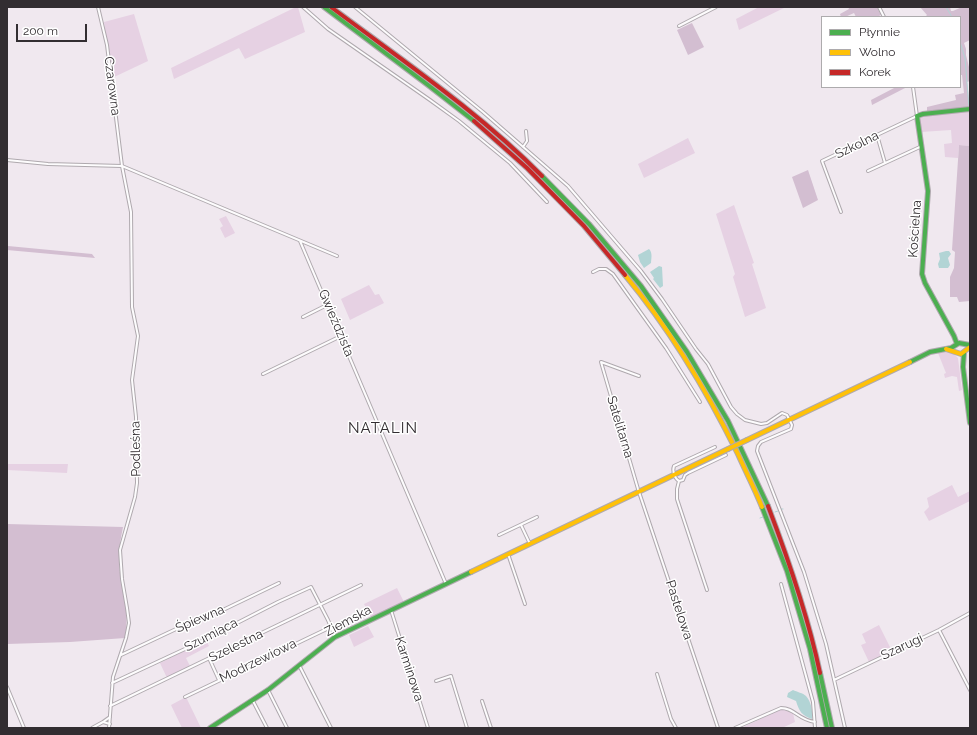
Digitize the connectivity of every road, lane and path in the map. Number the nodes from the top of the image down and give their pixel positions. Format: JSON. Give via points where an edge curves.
{"nodes":[{"id":1,"x":98,"y":7,"type":"edge"},
{"id":2,"x":303,"y":7,"type":"edge"},
{"id":3,"x":324,"y":7,"type":"edge"},
{"id":4,"x":331,"y":7,"type":"edge"},
{"id":5,"x":355,"y":7,"type":"edge"},
{"id":6,"x":716,"y":7,"type":"edge"},
{"id":7,"x":879,"y":7,"type":"edge"},
{"id":8,"x":884,"y":16,"type":"edge"},
{"id":9,"x":679,"y":26,"type":"dead end"},
{"id":10,"x":367,"y":37,"type":"junction"},
{"id":11,"x":913,"y":88,"type":"edge"},
{"id":12,"x":968,"y":109,"type":"edge"},
{"id":13,"x":918,"y":116,"type":"junction"},
{"id":14,"x":526,"y":130,"type":"dead end"},
{"id":15,"x":877,"y":135,"type":"junction"},
{"id":16,"x":922,"y":146,"type":"junction"},
{"id":17,"x":523,"y":147,"type":"junction"},
{"id":18,"x":7,"y":160,"type":"edge"},
{"id":19,"x":885,"y":163,"type":"junction"},
{"id":20,"x":122,"y":166,"type":"junction"},
{"id":21,"x":868,"y":171,"type":"dead end"},
{"id":22,"x":547,"y":202,"type":"dead end"},
{"id":23,"x":841,"y":212,"type":"dead end"},
{"id":24,"x":300,"y":241,"type":"junction"},
{"id":25,"x":337,"y":256,"type":"dead end"},
{"id":26,"x":593,"y":272,"type":"dead end"},
{"id":27,"x":328,"y":305,"type":"junction"},
{"id":28,"x":303,"y":317,"type":"dead end"},
{"id":29,"x":341,"y":336,"type":"junction"},
{"id":30,"x":957,"y":348,"type":"junction"},
{"id":31,"x":967,"y":348,"type":"edge"},
{"id":32,"x":963,"y":366,"type":"junction"},
{"id":33,"x":263,"y":374,"type":"dead end"},
{"id":34,"x":640,"y":376,"type":"dead end"},
{"id":35,"x":700,"y":402,"type":"dead end"},
{"id":36,"x":789,"y":419,"type":"junction"},
{"id":37,"x":970,"y":423,"type":"edge"},
{"id":38,"x":715,"y":447,"type":"dead end"},
{"id":39,"x":726,"y":455,"type":"dead end"},
{"id":40,"x":675,"y":475,"type":"junction"},
{"id":41,"x":679,"y":481,"type":"junction"},
{"id":42,"x":640,"y":492,"type":"junction"},
{"id":43,"x":538,"y":517,"type":"dead end"},
{"id":44,"x":521,"y":525,"type":"junction"},
{"id":45,"x":500,"y":535,"type":"dead end"},
{"id":46,"x":530,"y":544,"type":"junction"},
{"id":47,"x":508,"y":554,"type":"junction"},
{"id":48,"x":279,"y":583,"type":"dead end"},
{"id":49,"x":446,"y":584,"type":"junction"},
{"id":50,"x":781,"y":584,"type":"dead end"},
{"id":51,"x":361,"y":585,"type":"dead end"},
{"id":52,"x":707,"y":590,"type":"dead end"},
{"id":53,"x":524,"y":604,"type":"dead end"},
{"id":54,"x":320,"y":605,"type":"junction"},
{"id":55,"x":391,"y":610,"type":"junction"},
{"id":56,"x":970,"y":613,"type":"edge"},
{"id":57,"x":331,"y":627,"type":"junction"},
{"id":58,"x":939,"y":630,"type":"junction"},
{"id":59,"x":335,"y":637,"type":"junction"},
{"id":60,"x":121,"y":655,"type":"junction"},
{"id":61,"x":210,"y":658,"type":"junction"},
{"id":62,"x":299,"y":665,"type":"junction"},
{"id":63,"x":657,"y":674,"type":"dead end"},
{"id":64,"x":219,"y":680,"type":"junction"},
{"id":65,"x":834,"y":680,"type":"junction"},
{"id":66,"x":436,"y":681,"type":"dead end"},
{"id":67,"x":112,"y":683,"type":"junction"},
{"id":68,"x":7,"y":687,"type":"edge"},
{"id":69,"x":268,"y":690,"type":"junction"},
{"id":70,"x":970,"y":690,"type":"edge"},
{"id":71,"x":185,"y":697,"type":"dead end"},
{"id":72,"x":253,"y":700,"type":"junction"},
{"id":73,"x":482,"y":701,"type":"dead end"},
{"id":74,"x":110,"y":706,"type":"junction"},
{"id":75,"x":110,"y":717,"type":"junction"},
{"id":76,"x":103,"y":722,"type":"junction"},
{"id":77,"x":815,"y":722,"type":"junction"},
{"id":78,"x":110,"y":724,"type":"junction"},
{"id":79,"x":218,"y":726,"type":"edge"},
{"id":80,"x":24,"y":728,"type":"edge"},
{"id":81,"x":92,"y":728,"type":"edge"},
{"id":82,"x":109,"y":728,"type":"edge"},
{"id":83,"x":210,"y":728,"type":"edge"},
{"id":84,"x":267,"y":728,"type":"edge"},
{"id":85,"x":287,"y":728,"type":"edge"},
{"id":86,"x":331,"y":728,"type":"edge"},
{"id":87,"x":428,"y":728,"type":"edge"},
{"id":88,"x":468,"y":728,"type":"edge"},
{"id":89,"x":491,"y":728,"type":"edge"},
{"id":90,"x":676,"y":728,"type":"edge"},
{"id":91,"x":718,"y":728,"type":"edge"},
{"id":92,"x":735,"y":728,"type":"edge"},
{"id":93,"x":815,"y":728,"type":"edge"},
{"id":94,"x":827,"y":728,"type":"edge"},
{"id":95,"x":832,"y":728,"type":"edge"},
{"id":96,"x":845,"y":728,"type":"edge"}],
"edges":[{"from":1,"to":20,"type":"street","name":"Czarowna","via":[[107,45]]},
{"from":2,"to":22,"type":"street","via":[[328,29],[459,121],[510,163]]},
{"from":3,"to":10,"type":"main road"},
{"from":4,"to":10,"type":"main road"},
{"from":5,"to":17,"type":"street"},
{"from":6,"to":9,"type":"street"},
{"from":7,"to":8,"type":"street"},
{"from":10,"to":94,"type":"main road","via":[[481,127],[543,183],[615,261],[678,347],[710,398],[756,489],[790,579],[806,634]]},
{"from":10,"to":95,"type":"main road","via":[[474,116],[549,183],[625,266],[679,339],[735,434],[775,521],[811,630]]},
{"from":11,"to":13,"type":"street"},
{"from":12,"to":13,"type":"main road"},
{"from":13,"to":15,"type":"street","name":"Szkolna"},
{"from":13,"to":16,"type":"main road","name":"Kościelna"},
{"from":14,"to":17,"type":"street","via":[[527,141]]},
{"from":15,"to":19,"type":"street"},
{"from":15,"to":23,"type":"street","name":"Szkolna","via":[[822,161]]},
{"from":16,"to":19,"type":"street"},
{"from":16,"to":30,"type":"main road","name":"Kościelna","via":[[928,191],[922,274],[954,336]]},
{"from":17,"to":36,"type":"street","via":[[568,186],[640,271],[708,364],[737,414],[758,424],[767,423],[783,413]]},
{"from":18,"to":20,"type":"street"},
{"from":19,"to":21,"type":"street"},
{"from":20,"to":24,"type":"street"},
{"from":20,"to":60,"type":"street","name":"Podleśna","via":[[131,212],[132,307],[138,336],[132,380],[136,417],[137,483],[120,550],[129,623]]},
{"from":24,"to":25,"type":"street"},
{"from":24,"to":27,"type":"street","name":"Gwieździsta"},
{"from":26,"to":35,"type":"street","via":[[604,268],[613,274],[666,348]]},
{"from":27,"to":28,"type":"street"},
{"from":27,"to":29,"type":"street","name":"Gwieździsta"},
{"from":29,"to":33,"type":"street"},
{"from":29,"to":49,"type":"street","name":"Gwieździsta"},
{"from":30,"to":31,"type":"main road"},
{"from":30,"to":31,"type":"main road"},
{"from":30,"to":32,"type":"main road","name":"Kościelna"},
{"from":30,"to":36,"type":"main road","name":"Ziemska","via":[[926,354]]},
{"from":31,"to":32,"type":"main road"},
{"from":32,"to":37,"type":"main road"},
{"from":34,"to":42,"type":"street","name":"Satelitarna","via":[[601,362]]},
{"from":36,"to":40,"type":"main road","name":"Ziemska","bridge":true},
{"from":36,"to":65,"type":"street","via":[[792,426],[790,430],[761,442],[756,451],[804,572]]},
{"from":38,"to":40,"type":"street","via":[[674,466]]},
{"from":39,"to":41,"type":"street","via":[[688,473]]},
{"from":40,"to":41,"type":"street"},
{"from":40,"to":42,"type":"main road","name":"Ziemska"},
{"from":41,"to":52,"type":"street","via":[[677,499]]},
{"from":42,"to":46,"type":"main road","name":"Ziemska"},
{"from":42,"to":91,"type":"street","name":"Pastelowa"},
{"from":43,"to":44,"type":"street"},
{"from":44,"to":45,"type":"street"},
{"from":44,"to":46,"type":"street"},
{"from":46,"to":47,"type":"main road","name":"Ziemska"},
{"from":47,"to":49,"type":"main road","name":"Ziemska"},
{"from":47,"to":53,"type":"street"},
{"from":48,"to":60,"type":"street","name":"Śpiewna"},
{"from":49,"to":55,"type":"main road","name":"Ziemska"},
{"from":50,"to":77,"type":"street","via":[[810,690]]},
{"from":51,"to":54,"type":"street","name":"Szelestna"},
{"from":54,"to":57,"type":"street"},
{"from":54,"to":61,"type":"street","name":"Szelestna"},
{"from":54,"to":67,"type":"street","name":"Szumiąca","via":[[310,587]]},
{"from":55,"to":59,"type":"main road","name":"Ziemska"},
{"from":55,"to":87,"type":"street","name":"Karminowa"},
{"from":56,"to":58,"type":"street","name":"Szarugi"},
{"from":57,"to":59,"type":"street"},
{"from":57,"to":64,"type":"street","name":"Modrzewiowa"},
{"from":58,"to":65,"type":"street","name":"Szarugi"},
{"from":58,"to":70,"type":"street"},
{"from":59,"to":62,"type":"main road","name":"Ziemska"},
{"from":60,"to":67,"type":"street","name":"Podleśna"},
{"from":61,"to":64,"type":"street"},
{"from":61,"to":74,"type":"street","name":"Szelestna"},
{"from":62,"to":69,"type":"main road","name":"Ziemska"},
{"from":62,"to":86,"type":"street"},
{"from":63,"to":90,"type":"street"},
{"from":64,"to":71,"type":"street","name":"Modrzewiowa"},
{"from":65,"to":96,"type":"street"},
{"from":66,"to":88,"type":"street","via":[[451,676]]},
{"from":67,"to":74,"type":"street","name":"Podleśna"},
{"from":68,"to":80,"type":"street"},
{"from":69,"to":72,"type":"main road","name":"Ziemska"},
{"from":69,"to":85,"type":"street"},
{"from":72,"to":79,"type":"main road","name":"Ziemska"},
{"from":72,"to":84,"type":"street"},
{"from":73,"to":89,"type":"street"},
{"from":74,"to":75,"type":"street","name":"Podleśna"},
{"from":75,"to":76,"type":"street"},
{"from":75,"to":78,"type":"street","name":"Podleśna"},
{"from":76,"to":78,"type":"street"},
{"from":76,"to":81,"type":"street"},
{"from":77,"to":92,"type":"street","via":[[803,720],[788,708],[781,708]]},
{"from":77,"to":93,"type":"street"},
{"from":78,"to":82,"type":"street","name":"Podleśna"},
{"from":79,"to":83,"type":"main road","name":"Ziemska"}]}
